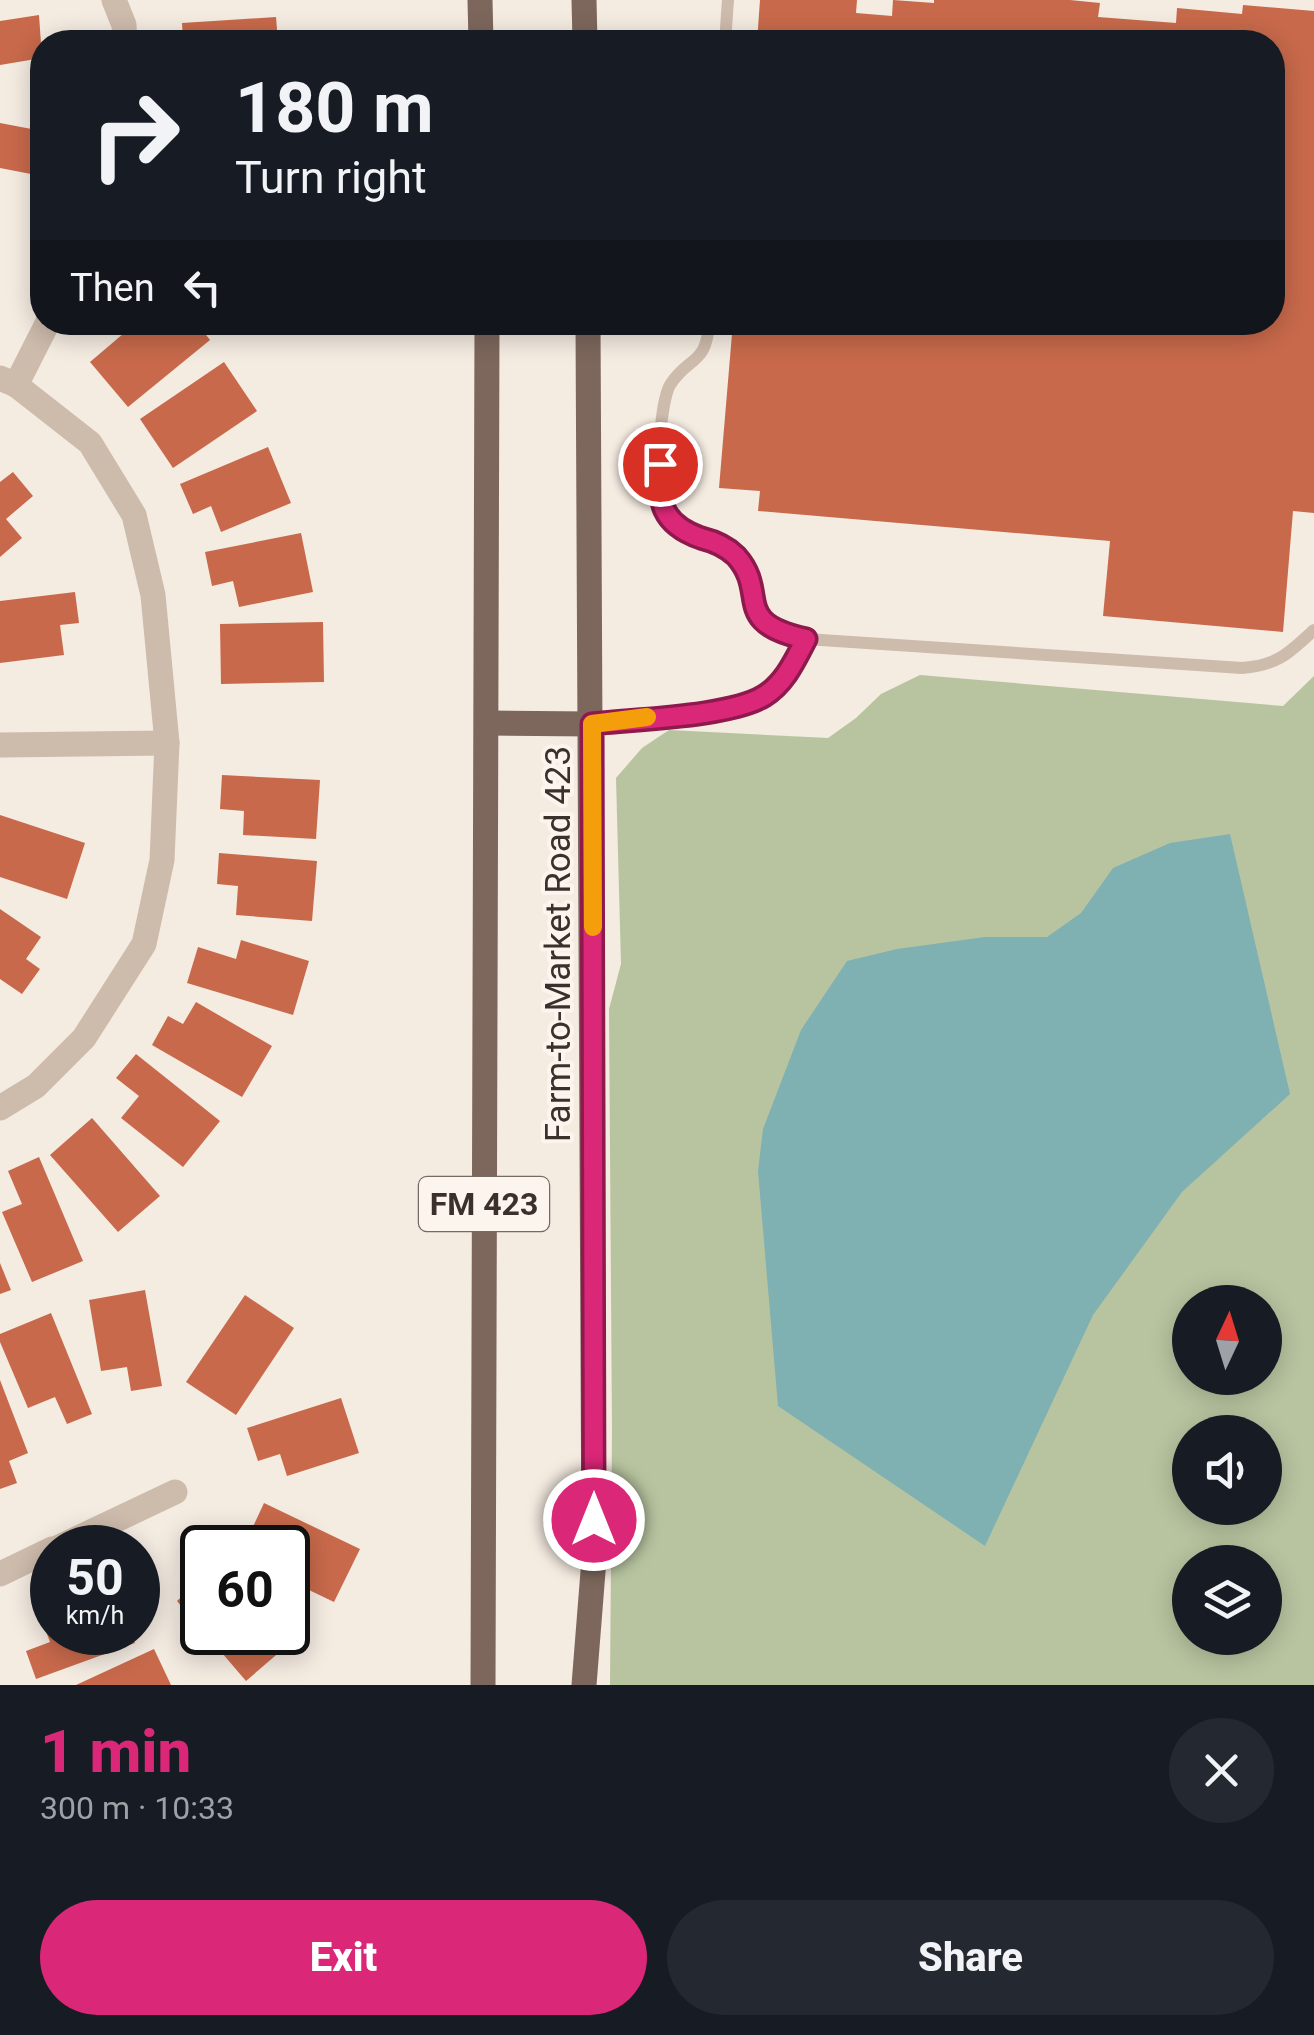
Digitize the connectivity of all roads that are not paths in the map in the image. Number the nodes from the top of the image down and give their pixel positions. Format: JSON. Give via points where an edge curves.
{"nodes":[{"id":1,"x":114,"y":0,"type":"edge"},
{"id":2,"x":480,"y":0,"type":"edge"},
{"id":3,"x":584,"y":0,"type":"edge"},
{"id":4,"x":728,"y":0,"type":"edge"},
{"id":5,"x":124,"y":30,"type":"edge"},
{"id":6,"x":481,"y":30,"type":"edge"},
{"id":7,"x":585,"y":30,"type":"edge"},
{"id":8,"x":727,"y":30,"type":"edge"},
{"id":9,"x":39,"y":335,"type":"edge"},
{"id":10,"x":487,"y":335,"type":"edge"},
{"id":11,"x":588,"y":335,"type":"edge"},
{"id":12,"x":708,"y":335,"type":"edge"},
{"id":13,"x":8,"y":381,"type":"edge"},
{"id":14,"x":1314,"y":630,"type":"edge"},
{"id":15,"x":806,"y":639,"type":"junction"},
{"id":16,"x":487,"y":723,"type":"junction"},
{"id":17,"x":592,"y":724,"type":"junction"},
{"id":18,"x":167,"y":742,"type":"junction"},
{"id":19,"x":0,"y":745,"type":"edge"},
{"id":20,"x":0,"y":1108,"type":"edge"},
{"id":21,"x":176,"y":1492,"type":"dead end"},
{"id":22,"x":105,"y":1525,"type":"edge"},
{"id":23,"x":30,"y":1560,"type":"edge"},
{"id":24,"x":0,"y":1574,"type":"edge"},
{"id":25,"x":483,"y":1685,"type":"edge"},
{"id":26,"x":584,"y":1685,"type":"edge"}],
"edges":[{"from":1,"to":5,"type":"street"},
{"from":2,"to":6,"type":"main road"},
{"from":3,"to":7,"type":"main road"},
{"from":4,"to":8,"type":"lane"},
{"from":9,"to":13,"type":"street"},
{"from":10,"to":16,"type":"main road","name":"Farm-to-Market Road 423","number":"FM 423"},
{"from":11,"to":17,"type":"main road","name":"Farm-to-Market Road 423","number":"FM 423"},
{"from":12,"to":15,"type":"lane","via":[[707,348],[671,384],[662,408],[662,508],[686,533],[738,559],[756,614],[769,627]]},
{"from":13,"to":18,"type":"street","via":[[90,443],[134,516],[153,595]]},
{"from":14,"to":15,"type":"lane","via":[[1285,656],[1242,668]]},
{"from":15,"to":17,"type":"lane","via":[[785,677],[763,696],[722,709]]},
{"from":16,"to":17,"type":"main road"},
{"from":16,"to":25,"type":"main road","name":"Farm-to-Market Road 423","number":"FM 423"},
{"from":17,"to":26,"type":"main road","name":"Farm-to-Market Road 423","number":"FM 423","via":[[594,1559]]},
{"from":18,"to":19,"type":"street"},
{"from":18,"to":20,"type":"street","via":[[162,860],[144,944],[84,1038],[36,1086]]},
{"from":21,"to":22,"type":"street"},
{"from":23,"to":24,"type":"street"}]}
